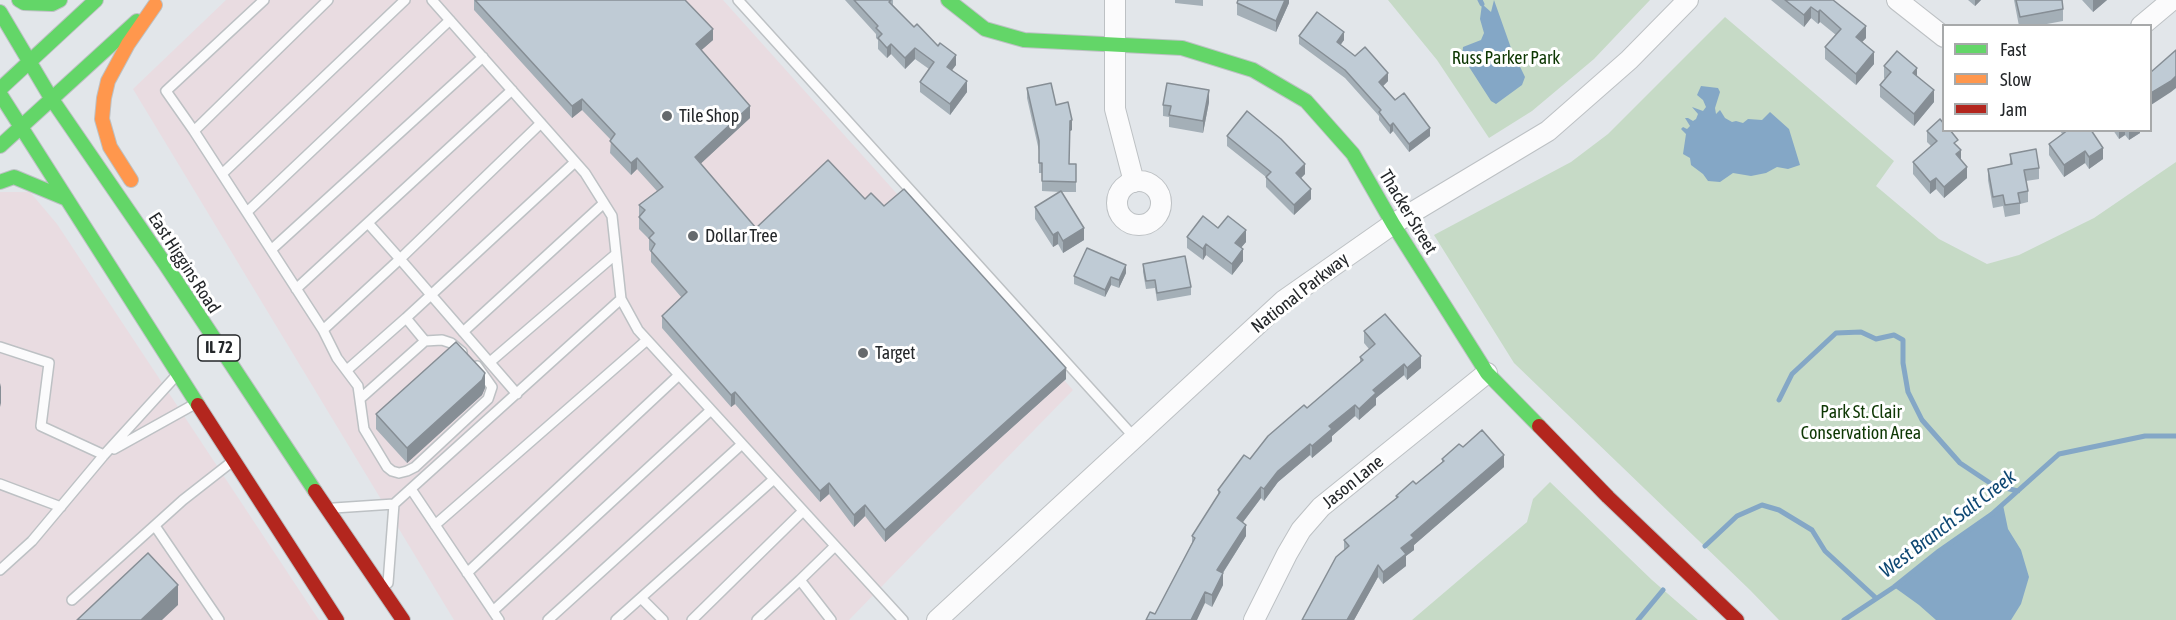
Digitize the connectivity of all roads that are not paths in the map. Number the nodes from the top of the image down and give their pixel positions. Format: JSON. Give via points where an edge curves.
{"nodes":[{"id":1,"x":19,"y":0,"type":"edge"},
{"id":2,"x":60,"y":0,"type":"edge"},
{"id":3,"x":96,"y":0,"type":"edge"},
{"id":4,"x":264,"y":0,"type":"edge"},
{"id":5,"x":328,"y":0,"type":"edge"},
{"id":6,"x":405,"y":0,"type":"edge"},
{"id":7,"x":432,"y":0,"type":"edge"},
{"id":8,"x":738,"y":0,"type":"edge"},
{"id":9,"x":948,"y":0,"type":"edge"},
{"id":10,"x":1115,"y":0,"type":"edge"},
{"id":11,"x":1688,"y":0,"type":"edge"},
{"id":12,"x":1897,"y":0,"type":"edge"},
{"id":13,"x":2172,"y":0,"type":"edge"},
{"id":14,"x":157,"y":2,"type":"edge"},
{"id":15,"x":0,"y":12,"type":"edge"},
{"id":16,"x":450,"y":20,"type":"junction"},
{"id":17,"x":2143,"y":24,"type":"edge"},
{"id":18,"x":1942,"y":35,"type":"edge"},
{"id":19,"x":1114,"y":44,"type":"junction"},
{"id":20,"x":483,"y":57,"type":"junction"},
{"id":21,"x":29,"y":61,"type":"junction"},
{"id":22,"x":0,"y":89,"type":"edge"},
{"id":23,"x":512,"y":90,"type":"junction"},
{"id":24,"x":0,"y":94,"type":"edge"},
{"id":25,"x":51,"y":98,"type":"junction"},
{"id":26,"x":542,"y":123,"type":"junction"},
{"id":27,"x":21,"y":126,"type":"junction"},
{"id":28,"x":194,"y":131,"type":"junction"},
{"id":29,"x":0,"y":146,"type":"edge"},
{"id":30,"x":575,"y":162,"type":"junction"},
{"id":31,"x":222,"y":174,"type":"junction"},
{"id":32,"x":0,"y":182,"type":"edge"},
{"id":33,"x":1134,"y":182,"type":"dead end"},
{"id":34,"x":141,"y":196,"type":"dead end"},
{"id":35,"x":68,"y":199,"type":"junction"},
{"id":36,"x":604,"y":203,"type":"junction"},
{"id":37,"x":247,"y":212,"type":"junction"},
{"id":38,"x":368,"y":223,"type":"junction"},
{"id":39,"x":1393,"y":224,"type":"junction"},
{"id":40,"x":271,"y":250,"type":"junction"},
{"id":41,"x":616,"y":254,"type":"junction"},
{"id":42,"x":400,"y":259,"type":"junction"},
{"id":43,"x":189,"y":277,"type":"dead end"},
{"id":44,"x":296,"y":289,"type":"junction"},
{"id":45,"x":431,"y":295,"type":"junction"},
{"id":46,"x":621,"y":299,"type":"junction"},
{"id":47,"x":406,"y":318,"type":"junction"},
{"id":48,"x":323,"y":330,"type":"junction"},
{"id":49,"x":463,"y":332,"type":"junction"},
{"id":50,"x":213,"y":339,"type":"junction"},
{"id":51,"x":647,"y":340,"type":"junction"},
{"id":52,"x":425,"y":341,"type":"junction"},
{"id":53,"x":0,"y":347,"type":"edge"},
{"id":54,"x":490,"y":362,"type":"junction"},
{"id":55,"x":347,"y":370,"type":"junction"},
{"id":56,"x":178,"y":373,"type":"junction"},
{"id":57,"x":1487,"y":373,"type":"junction"},
{"id":58,"x":679,"y":375,"type":"junction"},
{"id":59,"x":517,"y":394,"type":"junction"},
{"id":60,"x":361,"y":398,"type":"junction"},
{"id":61,"x":196,"y":403,"type":"junction"},
{"id":62,"x":711,"y":410,"type":"junction"},
{"id":63,"x":1134,"y":437,"type":"junction"},
{"id":64,"x":742,"y":444,"type":"junction"},
{"id":65,"x":104,"y":455,"type":"junction"},
{"id":66,"x":233,"y":460,"type":"junction"},
{"id":67,"x":774,"y":479,"type":"junction"},
{"id":68,"x":0,"y":484,"type":"edge"},
{"id":69,"x":411,"y":489,"type":"junction"},
{"id":70,"x":394,"y":504,"type":"junction"},
{"id":71,"x":61,"y":507,"type":"junction"},
{"id":72,"x":326,"y":508,"type":"junction"},
{"id":73,"x":803,"y":511,"type":"junction"},
{"id":74,"x":435,"y":525,"type":"junction"},
{"id":75,"x":155,"y":526,"type":"junction"},
{"id":76,"x":835,"y":546,"type":"junction"},
{"id":77,"x":0,"y":570,"type":"edge"},
{"id":78,"x":467,"y":573,"type":"junction"},
{"id":79,"x":800,"y":580,"type":"junction"},
{"id":80,"x":387,"y":597,"type":"junction"},
{"id":81,"x":641,"y":598,"type":"junction"},
{"id":82,"x":72,"y":600,"type":"dead end"},
{"id":83,"x":494,"y":611,"type":"junction"},
{"id":84,"x":217,"y":619,"type":"edge"},
{"id":85,"x":337,"y":620,"type":"edge"},
{"id":86,"x":403,"y":620,"type":"edge"},
{"id":87,"x":499,"y":620,"type":"edge"},
{"id":88,"x":548,"y":620,"type":"edge"},
{"id":89,"x":616,"y":620,"type":"edge"},
{"id":90,"x":663,"y":620,"type":"edge"},
{"id":91,"x":692,"y":620,"type":"edge"},
{"id":92,"x":757,"y":620,"type":"edge"},
{"id":93,"x":831,"y":620,"type":"edge"},
{"id":94,"x":903,"y":620,"type":"edge"},
{"id":95,"x":937,"y":620,"type":"edge"},
{"id":96,"x":1254,"y":620,"type":"edge"},
{"id":97,"x":1737,"y":620,"type":"edge"}],
"edges":[{"from":1,"to":2,"type":"main road","via":[[52,4]]},
{"from":3,"to":21,"type":"main road"},
{"from":4,"to":28,"type":"lane","via":[[166,91]]},
{"from":5,"to":28,"type":"lane"},
{"from":6,"to":31,"type":"lane"},
{"from":7,"to":16,"type":"lane"},
{"from":8,"to":63,"type":"lane"},
{"from":9,"to":19,"type":"main road","name":"Thacker Street","via":[[985,29],[1024,40]]},
{"from":10,"to":19,"type":"street"},
{"from":11,"to":39,"type":"street","name":"National Parkway","via":[[1629,60],[1548,130]]},
{"from":12,"to":18,"type":"street"},
{"from":13,"to":17,"type":"street"},
{"from":14,"to":25,"type":"main road"},
{"from":14,"to":34,"type":"main road","via":[[108,81],[102,119],[110,147]]},
{"from":15,"to":21,"type":"main road","name":"East Higgins Road","number":"IL 72"},
{"from":16,"to":20,"type":"lane"},
{"from":16,"to":37,"type":"lane"},
{"from":19,"to":33,"type":"street","via":[[1115,109]]},
{"from":19,"to":39,"type":"main road","name":"Thacker Street","via":[[1182,48],[1253,70],[1306,101],[1353,154]]},
{"from":20,"to":23,"type":"lane"},
{"from":20,"to":40,"type":"lane"},
{"from":21,"to":22,"type":"main road"},
{"from":21,"to":25,"type":"main road","name":"East Higgins Road","number":"IL 72"},
{"from":23,"to":26,"type":"lane"},
{"from":23,"to":38,"type":"lane"},
{"from":24,"to":27,"type":"main road","number":"IL 72"},
{"from":25,"to":27,"type":"main road"},
{"from":25,"to":50,"type":"main road","name":"East Higgins Road","number":"IL 72"},
{"from":26,"to":30,"type":"lane"},
{"from":26,"to":42,"type":"lane"},
{"from":27,"to":29,"type":"main road"},
{"from":27,"to":35,"type":"main road","number":"IL 72"},
{"from":28,"to":31,"type":"lane"},
{"from":30,"to":36,"type":"lane"},
{"from":30,"to":45,"type":"lane"},
{"from":31,"to":37,"type":"lane"},
{"from":32,"to":35,"type":"main road","via":[[14,177]]},
{"from":35,"to":56,"type":"main road","number":"IL 72"},
{"from":36,"to":41,"type":"lane","via":[[612,216]]},
{"from":36,"to":49,"type":"lane"},
{"from":37,"to":40,"type":"lane"},
{"from":38,"to":42,"type":"lane"},
{"from":38,"to":44,"type":"lane"},
{"from":39,"to":57,"type":"main road","name":"Thacker Street"},
{"from":39,"to":63,"type":"street","name":"National Parkway","via":[[1284,301]]},
{"from":40,"to":44,"type":"lane"},
{"from":41,"to":46,"type":"lane"},
{"from":41,"to":54,"type":"lane"},
{"from":42,"to":45,"type":"lane"},
{"from":42,"to":48,"type":"lane"},
{"from":43,"to":50,"type":"main road"},
{"from":44,"to":48,"type":"lane"},
{"from":45,"to":47,"type":"lane"},
{"from":45,"to":49,"type":"lane"},
{"from":46,"to":51,"type":"lane"},
{"from":46,"to":59,"type":"lane"},
{"from":47,"to":52,"type":"lane"},
{"from":47,"to":55,"type":"lane"},
{"from":48,"to":55,"type":"lane"},
{"from":49,"to":54,"type":"lane"},
{"from":50,"to":72,"type":"main road","name":"East Higgins Road","number":"IL 72"},
{"from":51,"to":58,"type":"lane"},
{"from":51,"to":74,"type":"lane"},
{"from":52,"to":60,"type":"lane"},
{"from":52,"to":60,"type":"lane","via":[[451,343],[479,368],[492,387],[488,399],[415,467],[399,473],[387,467],[364,429]]},
{"from":53,"to":65,"type":"lane","via":[[49,363],[41,426]]},
{"from":54,"to":59,"type":"lane"},
{"from":55,"to":60,"type":"lane"},
{"from":56,"to":61,"type":"main road","number":"IL 72"},
{"from":56,"to":65,"type":"lane"},
{"from":57,"to":96,"type":"street","name":"Jason Lane","via":[[1321,507],[1301,530]]},
{"from":57,"to":97,"type":"main road","name":"Thacker Street","via":[[1608,497]]},
{"from":58,"to":62,"type":"lane"},
{"from":58,"to":78,"type":"lane"},
{"from":59,"to":69,"type":"lane"},
{"from":61,"to":65,"type":"lane"},
{"from":61,"to":66,"type":"main road","number":"IL 72"},
{"from":62,"to":64,"type":"lane"},
{"from":62,"to":83,"type":"lane"},
{"from":63,"to":95,"type":"street","name":"National Parkway"},
{"from":64,"to":67,"type":"lane"},
{"from":64,"to":88,"type":"lane"},
{"from":65,"to":71,"type":"lane"},
{"from":66,"to":75,"type":"lane"},
{"from":66,"to":85,"type":"main road","number":"IL 72"},
{"from":67,"to":73,"type":"lane"},
{"from":67,"to":81,"type":"lane"},
{"from":68,"to":71,"type":"lane"},
{"from":69,"to":70,"type":"lane"},
{"from":69,"to":74,"type":"lane"},
{"from":70,"to":72,"type":"lane"},
{"from":70,"to":80,"type":"lane"},
{"from":71,"to":77,"type":"lane","via":[[32,542]]},
{"from":72,"to":80,"type":"main road","name":"East Higgins Road","number":"IL 72"},
{"from":73,"to":76,"type":"lane"},
{"from":73,"to":91,"type":"lane"},
{"from":74,"to":78,"type":"lane"},
{"from":75,"to":82,"type":"lane"},
{"from":75,"to":84,"type":"lane"},
{"from":76,"to":79,"type":"lane"},
{"from":76,"to":94,"type":"lane"},
{"from":78,"to":83,"type":"lane"},
{"from":79,"to":92,"type":"lane"},
{"from":79,"to":93,"type":"lane"},
{"from":80,"to":86,"type":"main road","name":"East Higgins Road","number":"IL 72"},
{"from":81,"to":89,"type":"lane"},
{"from":81,"to":90,"type":"lane"},
{"from":83,"to":87,"type":"lane"}]}
